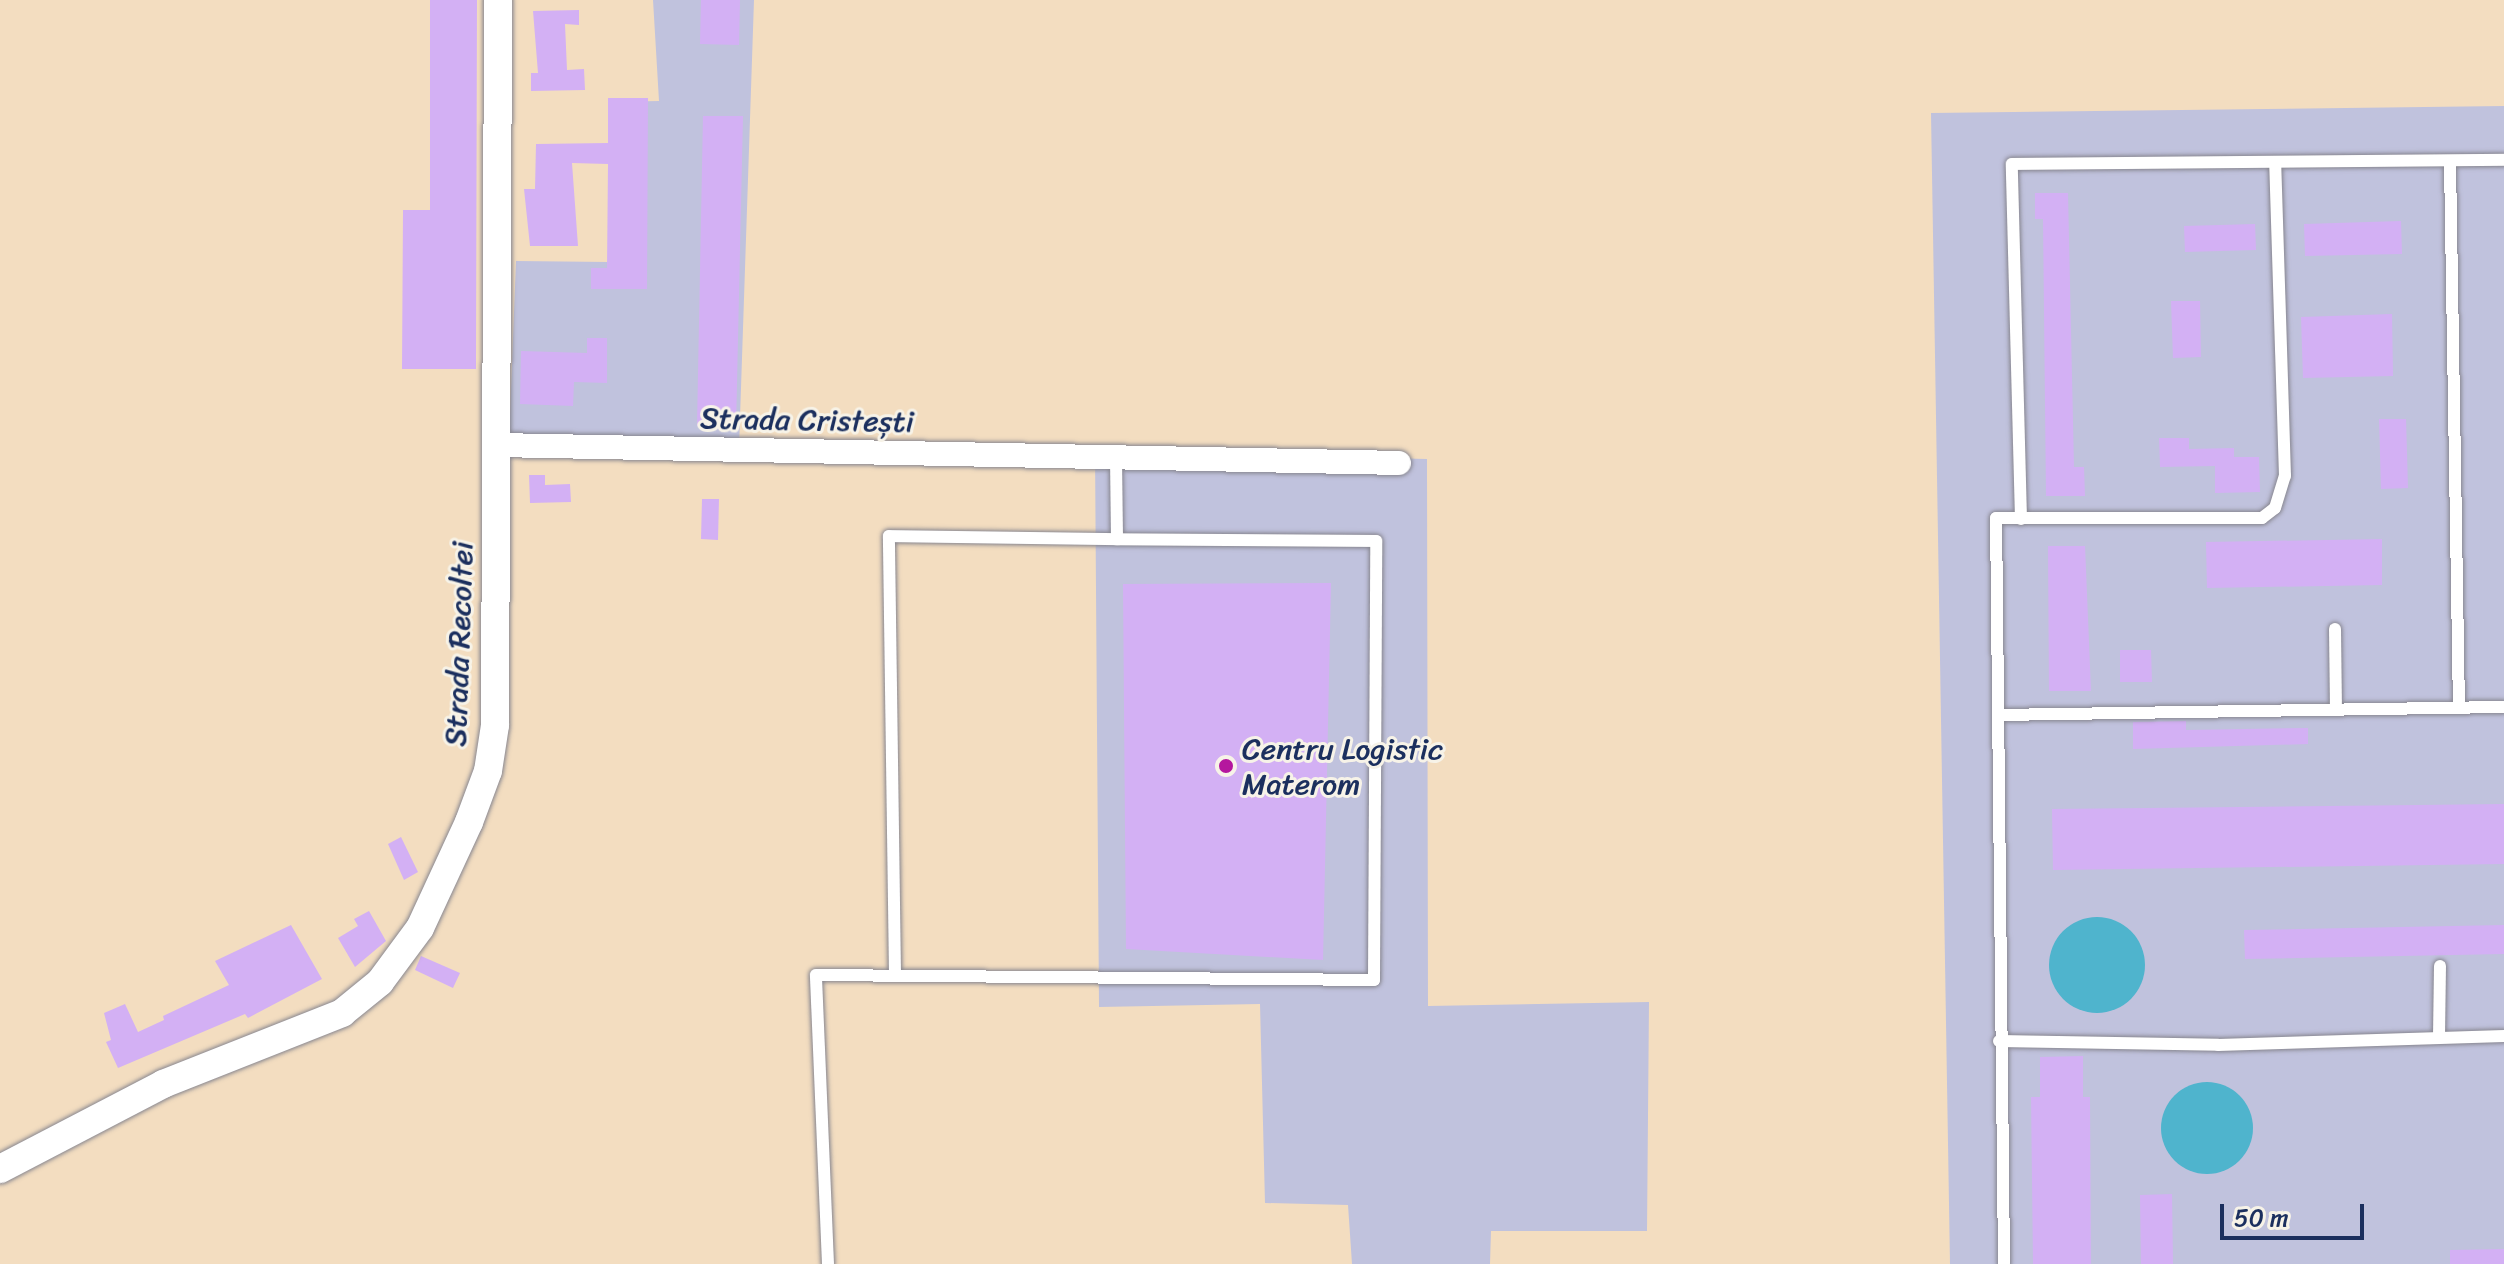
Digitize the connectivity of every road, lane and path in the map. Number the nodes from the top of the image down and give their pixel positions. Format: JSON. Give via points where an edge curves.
{"nodes":[{"id":1,"x":498,"y":0,"type":"edge"},
{"id":2,"x":2504,"y":160,"type":"edge"},
{"id":3,"x":2450,"y":161,"type":"junction"},
{"id":4,"x":2275,"y":162,"type":"junction"},
{"id":5,"x":497,"y":445,"type":"junction"},
{"id":6,"x":1116,"y":459,"type":"junction"},
{"id":7,"x":1399,"y":463,"type":"dead end"},
{"id":8,"x":2021,"y":519,"type":"junction"},
{"id":9,"x":1117,"y":539,"type":"junction"},
{"id":10,"x":2335,"y":629,"type":"dead end"},
{"id":11,"x":2459,"y":707,"type":"junction"},
{"id":12,"x":2504,"y":707,"type":"edge"},
{"id":13,"x":2336,"y":709,"type":"junction"},
{"id":14,"x":1998,"y":715,"type":"junction"},
{"id":15,"x":2440,"y":966,"type":"dead end"},
{"id":16,"x":895,"y":975,"type":"junction"},
{"id":17,"x":2504,"y":1036,"type":"edge"},
{"id":18,"x":2439,"y":1037,"type":"junction"},
{"id":19,"x":1999,"y":1041,"type":"junction"},
{"id":20,"x":0,"y":1169,"type":"edge"},
{"id":21,"x":828,"y":1264,"type":"edge"},
{"id":22,"x":2004,"y":1264,"type":"edge"}],
"edges":[{"from":1,"to":5,"type":"street","name":"Strada Recoltei"},
{"from":2,"to":3,"type":"lane"},
{"from":3,"to":4,"type":"lane"},
{"from":3,"to":11,"type":"lane"},
{"from":4,"to":8,"type":"lane","via":[[2285,476],[2275,508],[2262,518]]},
{"from":4,"to":8,"type":"lane","via":[[2012,164]]},
{"from":5,"to":6,"type":"street","name":"Strada Cristești"},
{"from":5,"to":20,"type":"street","name":"Strada Recoltei","via":[[495,725],[488,771],[420,928],[380,982],[342,1013],[163,1084]]},
{"from":6,"to":7,"type":"street","name":"Strada Cristești"},
{"from":6,"to":9,"type":"lane"},
{"from":8,"to":14,"type":"lane","via":[[1996,518]]},
{"from":9,"to":16,"type":"lane","via":[[889,536]]},
{"from":9,"to":16,"type":"lane","via":[[1376,541],[1374,980]]},
{"from":10,"to":13,"type":"lane"},
{"from":11,"to":12,"type":"lane"},
{"from":11,"to":13,"type":"lane"},
{"from":13,"to":14,"type":"lane"},
{"from":14,"to":19,"type":"lane"},
{"from":15,"to":18,"type":"lane"},
{"from":16,"to":21,"type":"lane","via":[[816,975]]},
{"from":17,"to":18,"type":"lane"},
{"from":18,"to":19,"type":"lane","via":[[2218,1045]]},
{"from":19,"to":22,"type":"lane"}]}
